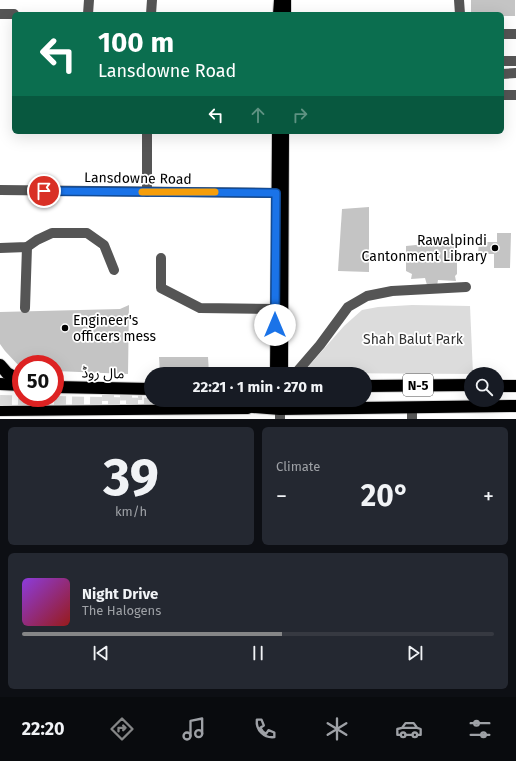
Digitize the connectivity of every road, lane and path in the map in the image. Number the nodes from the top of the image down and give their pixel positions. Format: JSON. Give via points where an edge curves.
{"nodes":[{"id":1,"x":89,"y":0,"type":"edge"},
{"id":2,"x":152,"y":0,"type":"edge"},
{"id":3,"x":279,"y":0,"type":"edge"},
{"id":4,"x":286,"y":0,"type":"edge"},
{"id":5,"x":459,"y":0,"type":"edge"},
{"id":6,"x":88,"y":12,"type":"edge"},
{"id":7,"x":152,"y":12,"type":"edge"},
{"id":8,"x":278,"y":12,"type":"edge"},
{"id":9,"x":286,"y":12,"type":"edge"},
{"id":10,"x":460,"y":12,"type":"edge"},
{"id":11,"x":504,"y":34,"type":"edge"},
{"id":12,"x":516,"y":34,"type":"edge"},
{"id":13,"x":504,"y":61,"type":"edge"},
{"id":14,"x":516,"y":61,"type":"edge"},
{"id":15,"x":504,"y":74,"type":"edge"},
{"id":16,"x":516,"y":74,"type":"edge"},
{"id":17,"x":504,"y":95,"type":"edge"},
{"id":18,"x":516,"y":95,"type":"edge"},
{"id":19,"x":147,"y":134,"type":"edge"},
{"id":20,"x":277,"y":134,"type":"edge"},
{"id":21,"x":284,"y":134,"type":"edge"},
{"id":22,"x":0,"y":190,"type":"edge"},
{"id":23,"x":147,"y":192,"type":"junction"},
{"id":24,"x":276,"y":193,"type":"junction"},
{"id":25,"x":27,"y":247,"type":"junction"},
{"id":26,"x":0,"y":248,"type":"edge"},
{"id":27,"x":161,"y":258,"type":"dead end"},
{"id":28,"x":114,"y":270,"type":"dead end"},
{"id":29,"x":466,"y":287,"type":"dead end"},
{"id":30,"x":25,"y":308,"type":"dead end"},
{"id":31,"x":275,"y":309,"type":"junction"},
{"id":32,"x":0,"y":365,"type":"edge"},
{"id":33,"x":275,"y":367,"type":"edge"},
{"id":34,"x":283,"y":367,"type":"edge"},
{"id":35,"x":301,"y":367,"type":"edge"},
{"id":36,"x":12,"y":376,"type":"edge"},
{"id":37,"x":0,"y":384,"type":"edge"},
{"id":38,"x":12,"y":385,"type":"edge"},
{"id":39,"x":64,"y":386,"type":"edge"},
{"id":40,"x":372,"y":386,"type":"edge"},
{"id":41,"x":464,"y":386,"type":"edge"},
{"id":42,"x":504,"y":386,"type":"edge"},
{"id":43,"x":516,"y":386,"type":"edge"},
{"id":44,"x":144,"y":389,"type":"edge"},
{"id":45,"x":516,"y":406,"type":"edge"},
{"id":46,"x":246,"y":407,"type":"edge"},
{"id":47,"x":0,"y":411,"type":"edge"},
{"id":48,"x":412,"y":413,"type":"edge"},
{"id":49,"x":280,"y":414,"type":"edge"}],
"edges":[{"from":1,"to":6,"type":"street"},
{"from":2,"to":7,"type":"street"},
{"from":3,"to":8,"type":"main road"},
{"from":4,"to":9,"type":"main road"},
{"from":5,"to":10,"type":"street"},
{"from":11,"to":12,"type":"street"},
{"from":13,"to":14,"type":"street"},
{"from":15,"to":16,"type":"street"},
{"from":17,"to":18,"type":"street"},
{"from":19,"to":23,"type":"street"},
{"from":20,"to":24,"type":"main road"},
{"from":21,"to":34,"type":"main road"},
{"from":22,"to":23,"type":"street","name":"Lansdowne Road"},
{"from":23,"to":24,"type":"street","name":"Lansdowne Road"},
{"from":24,"to":31,"type":"main road"},
{"from":25,"to":26,"type":"street"},
{"from":25,"to":28,"type":"street","via":[[52,233],[87,233],[104,244]]},
{"from":25,"to":30,"type":"street"},
{"from":27,"to":31,"type":"street","via":[[161,288],[200,308]]},
{"from":29,"to":35,"type":"street","via":[[392,291],[367,296],[348,307]]},
{"from":31,"to":33,"type":"main road"},
{"from":32,"to":36,"type":"highway"},
{"from":37,"to":38,"type":"highway"},
{"from":39,"to":44,"type":"highway","name":"مال روڈ"},
{"from":40,"to":41,"type":"highway","number":"N-5"},
{"from":42,"to":43,"type":"highway"},
{"from":45,"to":48,"type":"highway","number":"N-5"},
{"from":46,"to":49,"type":"highway","number":"N-5"},
{"from":47,"to":49,"type":"main road"},
{"from":48,"to":49,"type":"highway","number":"N-5"}]}
